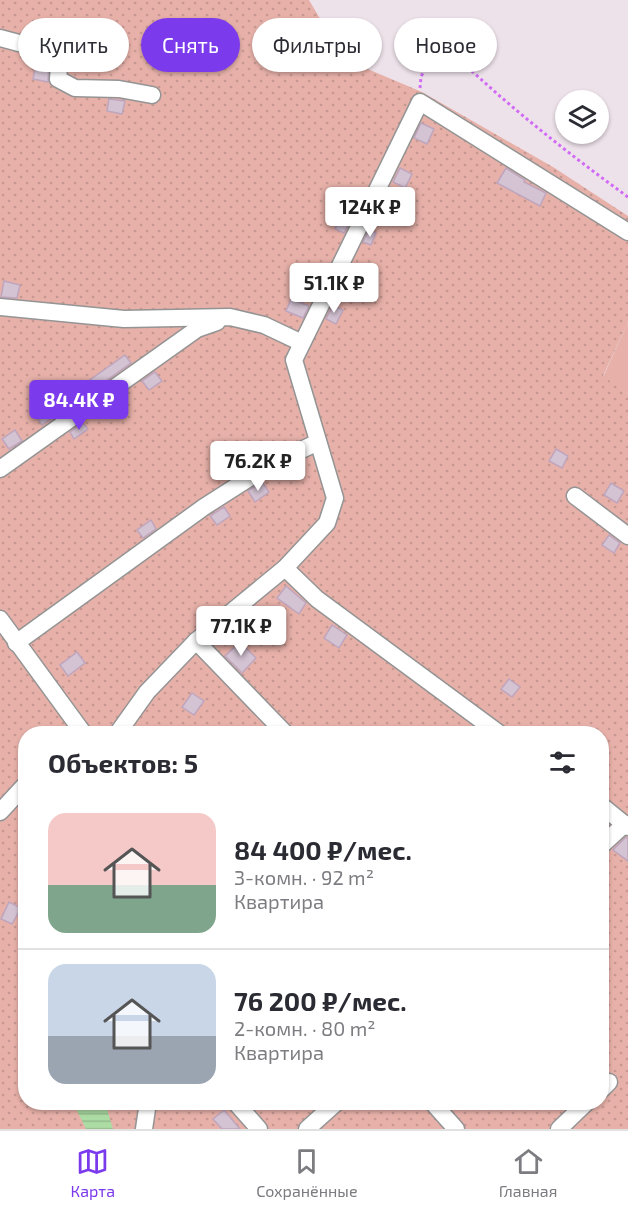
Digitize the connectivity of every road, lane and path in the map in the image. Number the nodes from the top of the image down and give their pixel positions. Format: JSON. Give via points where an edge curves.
{"nodes":[{"id":1,"x":0,"y":39,"type":"edge"},
{"id":2,"x":152,"y":95,"type":"dead end"},
{"id":3,"x":420,"y":102,"type":"junction"},
{"id":4,"x":628,"y":197,"type":"edge"},
{"id":5,"x":628,"y":232,"type":"edge"},
{"id":6,"x":0,"y":307,"type":"edge"},
{"id":7,"x":230,"y":317,"type":"junction"},
{"id":8,"x":302,"y":343,"type":"junction"},
{"id":9,"x":318,"y":442,"type":"junction"},
{"id":10,"x":0,"y":469,"type":"edge"},
{"id":11,"x":575,"y":496,"type":"dead end"},
{"id":12,"x":628,"y":536,"type":"edge"},
{"id":13,"x":285,"y":568,"type":"junction"},
{"id":14,"x":0,"y":619,"type":"edge"},
{"id":15,"x":196,"y":641,"type":"junction"},
{"id":16,"x":16,"y":643,"type":"junction"},
{"id":17,"x":75,"y":726,"type":"edge"},
{"id":18,"x":123,"y":726,"type":"edge"},
{"id":19,"x":278,"y":726,"type":"edge"},
{"id":20,"x":489,"y":726,"type":"edge"},
{"id":21,"x":18,"y":793,"type":"edge"},
{"id":22,"x":0,"y":812,"type":"edge"},
{"id":23,"x":609,"y":812,"type":"edge"},
{"id":24,"x":626,"y":826,"type":"edge"},
{"id":25,"x":609,"y":839,"type":"edge"},
{"id":26,"x":147,"y":1110,"type":"edge"},
{"id":27,"x":242,"y":1110,"type":"edge"},
{"id":28,"x":328,"y":1110,"type":"edge"},
{"id":29,"x":439,"y":1110,"type":"edge"},
{"id":30,"x":578,"y":1110,"type":"edge"},
{"id":31,"x":144,"y":1129,"type":"edge"},
{"id":32,"x":259,"y":1129,"type":"edge"},
{"id":33,"x":307,"y":1129,"type":"edge"},
{"id":34,"x":456,"y":1129,"type":"edge"},
{"id":35,"x":558,"y":1129,"type":"edge"}],
"edges":[{"from":1,"to":2,"type":"street","via":[[60,54],[58,79],[75,88]]},
{"from":3,"to":4,"type":"path","via":[[421,76],[429,58],[460,60],[496,95]]},
{"from":3,"to":5,"type":"street"},
{"from":3,"to":8,"type":"street"},
{"from":6,"to":7,"type":"street","via":[[123,319]]},
{"from":7,"to":8,"type":"street","via":[[264,325]]},
{"from":7,"to":10,"type":"street","via":[[197,329]]},
{"from":8,"to":9,"type":"street","via":[[294,360]]},
{"from":9,"to":13,"type":"street","via":[[335,498],[327,523]]},
{"from":9,"to":16,"type":"street","via":[[268,466],[204,507]]},
{"from":11,"to":12,"type":"street"},
{"from":13,"to":15,"type":"street"},
{"from":13,"to":20,"type":"street","via":[[316,599]]},
{"from":14,"to":16,"type":"street"},
{"from":15,"to":18,"type":"street","via":[[147,692]]},
{"from":15,"to":19,"type":"street"},
{"from":16,"to":17,"type":"street"},
{"from":21,"to":22,"type":"street"},
{"from":23,"to":24,"type":"street"},
{"from":24,"to":25,"type":"street"},
{"from":26,"to":31,"type":"street"},
{"from":27,"to":32,"type":"street"},
{"from":28,"to":33,"type":"street"},
{"from":29,"to":34,"type":"street"},
{"from":30,"to":35,"type":"street"}]}
